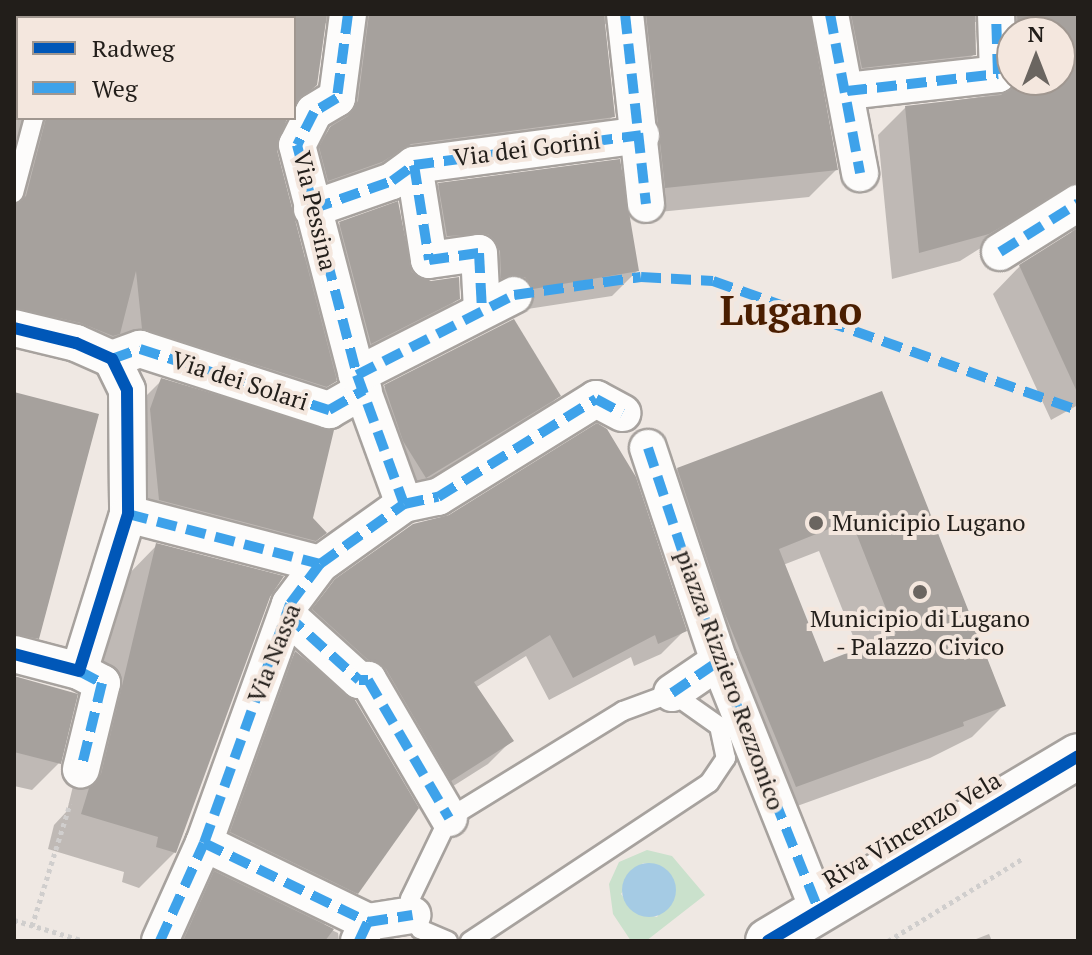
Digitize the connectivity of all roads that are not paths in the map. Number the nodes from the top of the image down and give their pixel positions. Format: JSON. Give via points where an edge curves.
{"nodes":[{"id":1,"x":348,"y":14,"type":"edge"},
{"id":2,"x":625,"y":14,"type":"edge"},
{"id":3,"x":830,"y":14,"type":"edge"},
{"id":4,"x":996,"y":14,"type":"edge"},
{"id":5,"x":847,"y":91,"type":"junction"},
{"id":6,"x":33,"y":120,"type":"edge"},
{"id":7,"x":641,"y":135,"type":"junction"},
{"id":8,"x":414,"y":165,"type":"junction"},
{"id":9,"x":860,"y":173,"type":"dead end"},
{"id":10,"x":14,"y":193,"type":"edge"},
{"id":11,"x":1078,"y":203,"type":"edge"},
{"id":12,"x":646,"y":204,"type":"dead end"},
{"id":13,"x":312,"y":209,"type":"junction"},
{"id":14,"x":1000,"y":252,"type":"dead end"},
{"id":15,"x":514,"y":295,"type":"dead end"},
{"id":16,"x":482,"y":310,"type":"junction"},
{"id":17,"x":14,"y":328,"type":"edge"},
{"id":18,"x":112,"y":359,"type":"junction"},
{"id":19,"x":361,"y":383,"type":"junction"},
{"id":20,"x":622,"y":413,"type":"dead end"},
{"id":21,"x":648,"y":448,"type":"dead end"},
{"id":22,"x":404,"y":504,"type":"junction"},
{"id":23,"x":128,"y":514,"type":"junction"},
{"id":24,"x":320,"y":564,"type":"junction"},
{"id":25,"x":287,"y":615,"type":"junction"},
{"id":26,"x":14,"y":654,"type":"edge"},
{"id":27,"x":719,"y":661,"type":"junction"},
{"id":28,"x":79,"y":671,"type":"junction"},
{"id":29,"x":672,"y":693,"type":"junction"},
{"id":30,"x":1078,"y":756,"type":"edge"},
{"id":31,"x":81,"y":769,"type":"road end"},
{"id":32,"x":449,"y":818,"type":"junction"},
{"id":33,"x":204,"y":843,"type":"junction"},
{"id":34,"x":819,"y":911,"type":"junction"},
{"id":35,"x":412,"y":915,"type":"junction"},
{"id":36,"x":364,"y":932,"type":"edge"},
{"id":37,"x":160,"y":941,"type":"edge"},
{"id":38,"x":448,"y":941,"type":"edge"},
{"id":39,"x":470,"y":941,"type":"edge"},
{"id":40,"x":768,"y":941,"type":"edge"}],
"edges":[{"from":1,"to":13,"type":"street","name":"Via Pessina","via":[[337,98],[314,112],[297,145]]},
{"from":2,"to":7,"type":"street"},
{"from":3,"to":5,"type":"street"},
{"from":4,"to":5,"type":"street","via":[[998,74]]},
{"from":5,"to":9,"type":"street"},
{"from":6,"to":10,"type":"lane"},
{"from":7,"to":8,"type":"street","name":"Via dei Gorini"},
{"from":7,"to":12,"type":"street"},
{"from":8,"to":13,"type":"street","name":"Via dei Gorini","via":[[392,181]]},
{"from":8,"to":16,"type":"street","via":[[429,260],[479,253]]},
{"from":11,"to":14,"type":"street"},
{"from":13,"to":19,"type":"street","name":"Via Pessina"},
{"from":15,"to":16,"type":"street","name":"Via dei Solari"},
{"from":16,"to":19,"type":"street","name":"Via dei Solari"},
{"from":17,"to":18,"type":"street"},
{"from":18,"to":19,"type":"street","name":"Via dei Solari","via":[[140,349],[329,410]]},
{"from":18,"to":23,"type":"street","via":[[127,390]]},
{"from":19,"to":22,"type":"street","name":"Via Pessina"},
{"from":20,"to":22,"type":"street","name":"Via Nassa","via":[[596,399],[438,497]]},
{"from":21,"to":27,"type":"street","name":"piazza Rizziero Rezzonico"},
{"from":22,"to":24,"type":"street","name":"Via Nassa"},
{"from":23,"to":24,"type":"street"},
{"from":23,"to":28,"type":"street"},
{"from":24,"to":25,"type":"street","name":"Via Nassa"},
{"from":25,"to":32,"type":"street","via":[[359,680],[368,680]]},
{"from":25,"to":33,"type":"street","name":"Via Nassa"},
{"from":26,"to":28,"type":"street"},
{"from":27,"to":29,"type":"street"},
{"from":27,"to":34,"type":"street","name":"piazza Rizziero Rezzonico"},
{"from":28,"to":31,"type":"street","via":[[102,683]]},
{"from":29,"to":32,"type":"lane","via":[[623,711]]},
{"from":29,"to":39,"type":"lane","via":[[719,726],[726,758],[709,783]]},
{"from":30,"to":34,"type":"main road","name":"Riva Vincenzo Vela"},
{"from":32,"to":35,"type":"lane","via":[[416,882]]},
{"from":33,"to":36,"type":"street"},
{"from":33,"to":37,"type":"street","name":"Via Nassa"},
{"from":34,"to":40,"type":"main road","name":"Riva Vincenzo Vela"},
{"from":35,"to":36,"type":"street"},
{"from":35,"to":38,"type":"lane","via":[[420,929]]}]}
